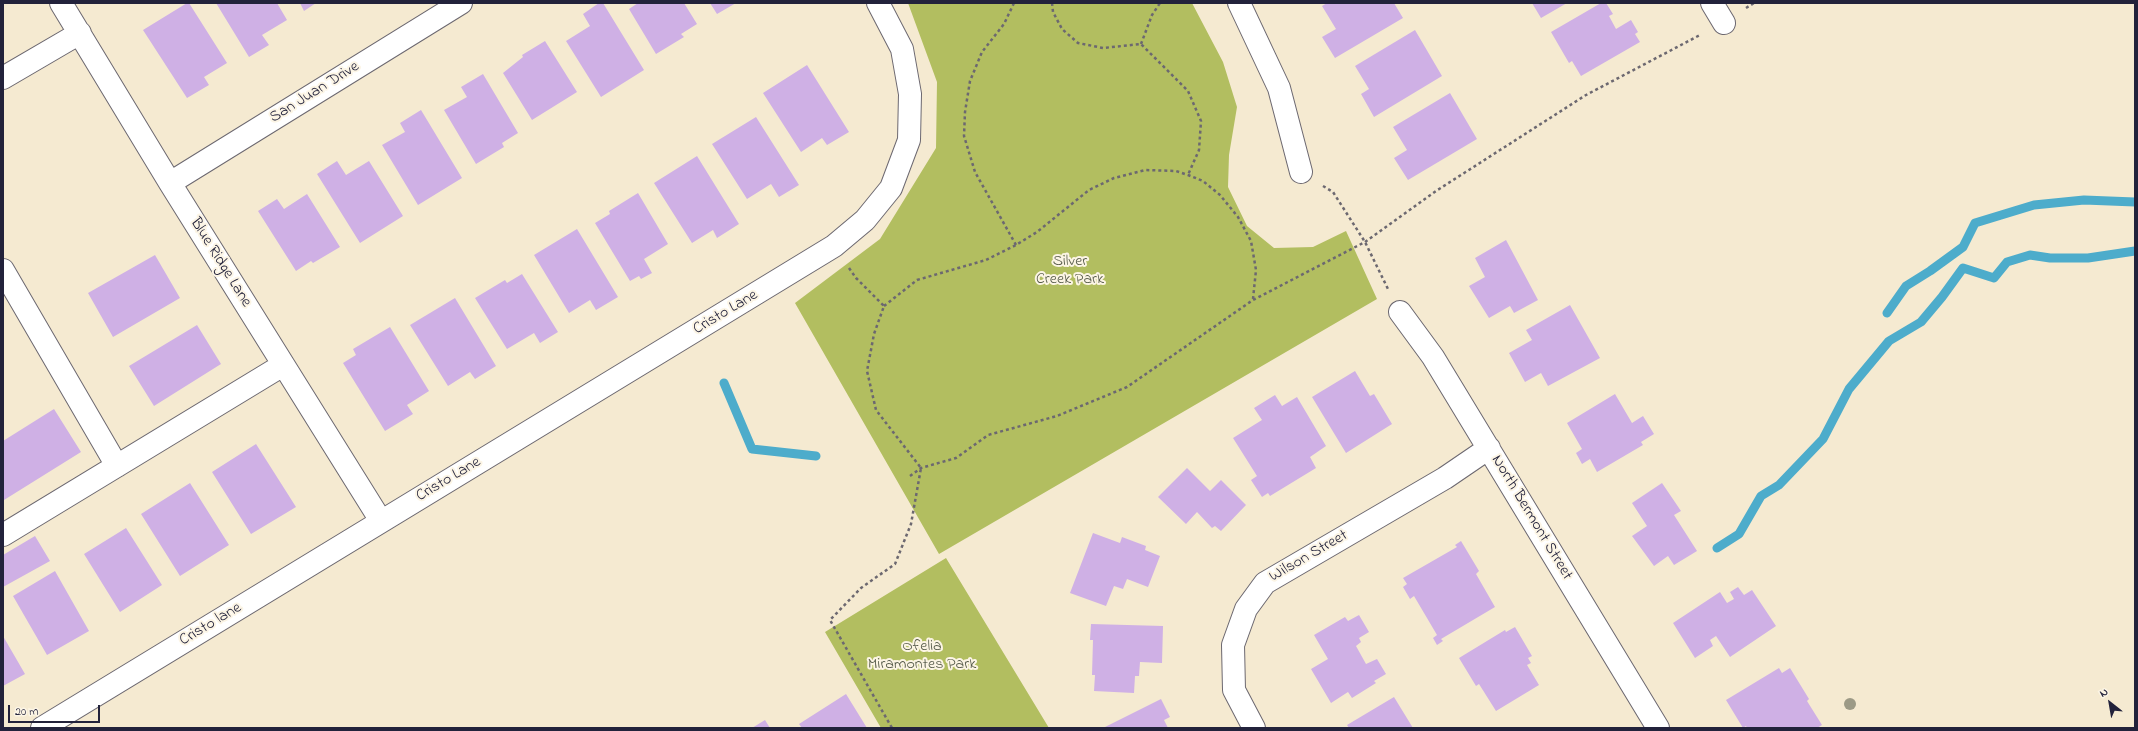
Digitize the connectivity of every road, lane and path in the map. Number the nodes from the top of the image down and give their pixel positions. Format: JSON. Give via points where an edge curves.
{"nodes":[{"id":1,"x":460,"y":3,"type":"edge"},
{"id":2,"x":878,"y":3,"type":"edge"},
{"id":3,"x":1014,"y":3,"type":"edge"},
{"id":4,"x":1052,"y":3,"type":"edge"},
{"id":5,"x":1160,"y":3,"type":"edge"},
{"id":6,"x":1240,"y":3,"type":"edge"},
{"id":7,"x":1712,"y":3,"type":"edge"},
{"id":8,"x":1754,"y":3,"type":"edge"},
{"id":9,"x":68,"y":5,"type":"edge"},
{"id":10,"x":1724,"y":24,"type":"junction"},
{"id":11,"x":80,"y":33,"type":"junction"},
{"id":12,"x":1141,"y":44,"type":"junction"},
{"id":13,"x":3,"y":78,"type":"edge"},
{"id":14,"x":1301,"y":172,"type":"joint"},
{"id":15,"x":1188,"y":175,"type":"junction"},
{"id":16,"x":170,"y":183,"type":"junction"},
{"id":17,"x":1365,"y":242,"type":"junction"},
{"id":18,"x":1016,"y":245,"type":"junction"},
{"id":19,"x":834,"y":246,"type":"junction"},
{"id":20,"x":3,"y":270,"type":"edge"},
{"id":21,"x":1253,"y":300,"type":"junction"},
{"id":22,"x":884,"y":306,"type":"junction"},
{"id":23,"x":1400,"y":312,"type":"joint"},
{"id":24,"x":283,"y":365,"type":"junction"},
{"id":25,"x":1489,"y":448,"type":"junction"},
{"id":26,"x":117,"y":466,"type":"junction"},
{"id":27,"x":921,"y":468,"type":"junction"},
{"id":28,"x":910,"y":476,"type":"dead end"},
{"id":29,"x":381,"y":521,"type":"junction"},
{"id":30,"x":3,"y":535,"type":"edge"},
{"id":31,"x":42,"y":728,"type":"edge"},
{"id":32,"x":892,"y":728,"type":"edge"},
{"id":33,"x":1254,"y":728,"type":"edge"},
{"id":34,"x":1658,"y":728,"type":"edge"}],
"edges":[{"from":1,"to":16,"type":"street","name":"San Juan Drive"},
{"from":2,"to":19,"type":"street","name":"Cristo Lane","via":[[902,49],[910,94],[909,140],[891,188],[865,220]]},
{"from":3,"to":18,"type":"path","via":[[1004,24],[982,52],[970,80],[964,136],[975,172]]},
{"from":4,"to":12,"type":"path","via":[[1053,12],[1062,29],[1078,43],[1103,48]]},
{"from":5,"to":12,"type":"path","via":[[1152,15]]},
{"from":6,"to":14,"type":"street","via":[[1279,88]]},
{"from":7,"to":10,"type":"street"},
{"from":8,"to":10,"type":"path"},
{"from":9,"to":11,"type":"street","name":"Blue Ridge Lane"},
{"from":10,"to":17,"type":"path","via":[[1586,96],[1436,191]]},
{"from":11,"to":13,"type":"street"},
{"from":11,"to":16,"type":"street","name":"Blue Ridge Lane"},
{"from":12,"to":15,"type":"path","via":[[1188,91],[1201,121],[1199,150]]},
{"from":14,"to":17,"type":"path","via":[[1333,192]]},
{"from":15,"to":18,"type":"path","via":[[1176,171],[1145,170],[1114,178],[1089,190],[1037,232]]},
{"from":15,"to":21,"type":"path","via":[[1203,181],[1220,196],[1238,217],[1251,241],[1256,270]]},
{"from":16,"to":24,"type":"street","name":"Blue Ridge Lane"},
{"from":17,"to":21,"type":"path"},
{"from":17,"to":23,"type":"path"},
{"from":18,"to":22,"type":"path","via":[[986,260],[917,280]]},
{"from":19,"to":22,"type":"path","via":[[856,278]]},
{"from":19,"to":29,"type":"street","name":"Cristo Lane"},
{"from":20,"to":26,"type":"street"},
{"from":21,"to":27,"type":"path","via":[[1127,386],[1057,416],[988,435],[956,458]]},
{"from":22,"to":27,"type":"path","via":[[874,334],[867,371],[876,410]]},
{"from":23,"to":25,"type":"street","name":"North Bermont Street","via":[[1433,357]]},
{"from":24,"to":26,"type":"street"},
{"from":24,"to":29,"type":"street","name":"Blue Ridge Lane"},
{"from":25,"to":33,"type":"street","name":"Wilson Street","via":[[1445,478],[1265,583],[1246,608],[1233,645],[1234,690]]},
{"from":25,"to":34,"type":"street","name":"North Bermont Street"},
{"from":26,"to":30,"type":"street"},
{"from":27,"to":28,"type":"path"},
{"from":27,"to":32,"type":"path","via":[[911,524],[895,564],[861,588],[830,620]]},
{"from":29,"to":31,"type":"street","name":"Cristo lane"}]}
